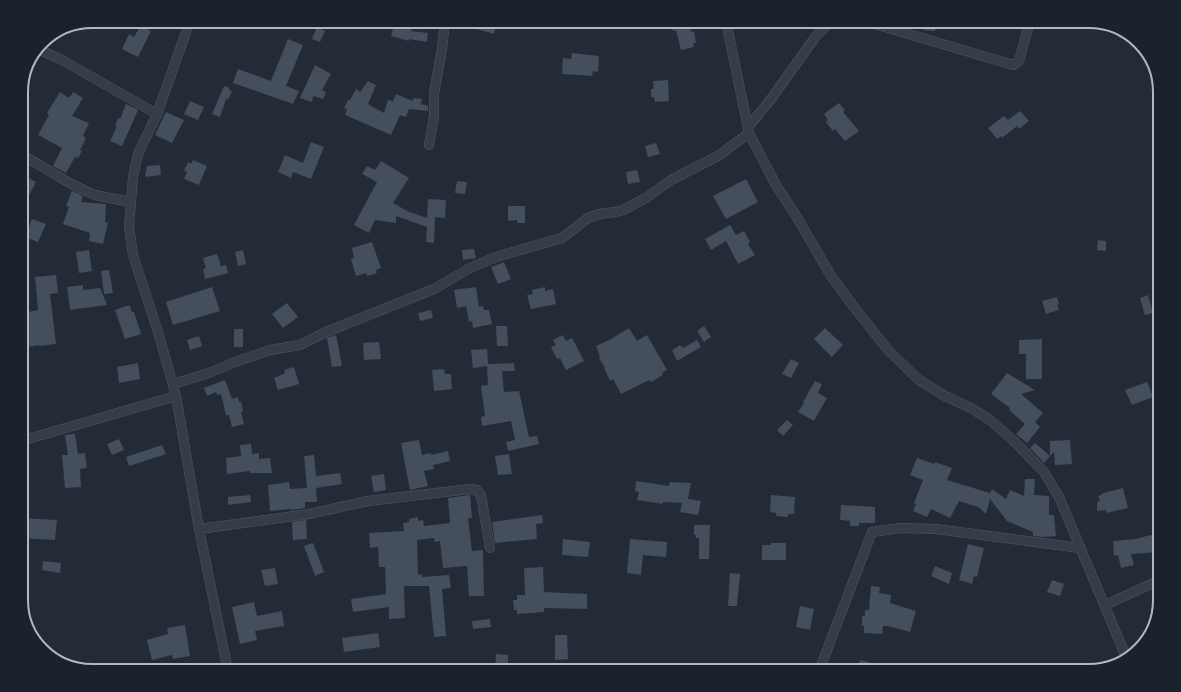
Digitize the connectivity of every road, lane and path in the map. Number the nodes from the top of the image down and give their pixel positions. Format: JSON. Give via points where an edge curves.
{"nodes":[{"id":1,"x":188,"y":28,"type":"edge"},
{"id":2,"x":444,"y":28,"type":"edge"},
{"id":3,"x":727,"y":28,"type":"edge"},
{"id":4,"x":824,"y":28,"type":"edge"},
{"id":5,"x":889,"y":28,"type":"edge"},
{"id":6,"x":1028,"y":28,"type":"edge"},
{"id":7,"x":43,"y":51,"type":"edge"},
{"id":8,"x":157,"y":114,"type":"junction"},
{"id":9,"x":749,"y":130,"type":"junction"},
{"id":10,"x":429,"y":145,"type":"dead end"},
{"id":11,"x":28,"y":158,"type":"edge"},
{"id":12,"x":130,"y":202,"type":"junction"},
{"id":13,"x":173,"y":384,"type":"junction"},
{"id":14,"x":176,"y":396,"type":"junction"},
{"id":15,"x":28,"y":439,"type":"edge"},
{"id":16,"x":199,"y":529,"type":"junction"},
{"id":17,"x":490,"y":548,"type":"dead end"},
{"id":18,"x":1080,"y":548,"type":"junction"},
{"id":19,"x":1153,"y":583,"type":"edge"},
{"id":20,"x":1105,"y":605,"type":"junction"},
{"id":21,"x":1125,"y":653,"type":"edge"},
{"id":22,"x":227,"y":664,"type":"edge"},
{"id":23,"x":822,"y":664,"type":"edge"}],
"edges":[{"from":1,"to":8,"type":"street"},
{"from":2,"to":10,"type":"street"},
{"from":3,"to":9,"type":"street"},
{"from":4,"to":9,"type":"street"},
{"from":5,"to":6,"type":"street","via":[[1013,65],[1019,61]]},
{"from":7,"to":8,"type":"street"},
{"from":8,"to":12,"type":"street","via":[[138,154]]},
{"from":9,"to":13,"type":"street","via":[[718,156],[671,180],[646,198],[619,211],[588,218],[562,238],[496,257],[470,268],[434,289],[300,345],[262,352]]},
{"from":9,"to":18,"type":"street","via":[[776,185],[831,276],[857,312],[889,351],[919,380],[990,420],[1044,472],[1059,497]]},
{"from":11,"to":12,"type":"street","via":[[95,195]]},
{"from":12,"to":13,"type":"street","via":[[129,227],[133,255]]},
{"from":13,"to":14,"type":"street"},
{"from":14,"to":15,"type":"street"},
{"from":14,"to":16,"type":"street"},
{"from":16,"to":17,"type":"street","via":[[309,514],[368,501],[470,489],[477,490],[481,495]]},
{"from":16,"to":22,"type":"street"},
{"from":18,"to":20,"type":"street"},
{"from":18,"to":23,"type":"street","via":[[936,529],[900,528],[872,532]]},
{"from":19,"to":20,"type":"street"},
{"from":20,"to":21,"type":"street"}]}
